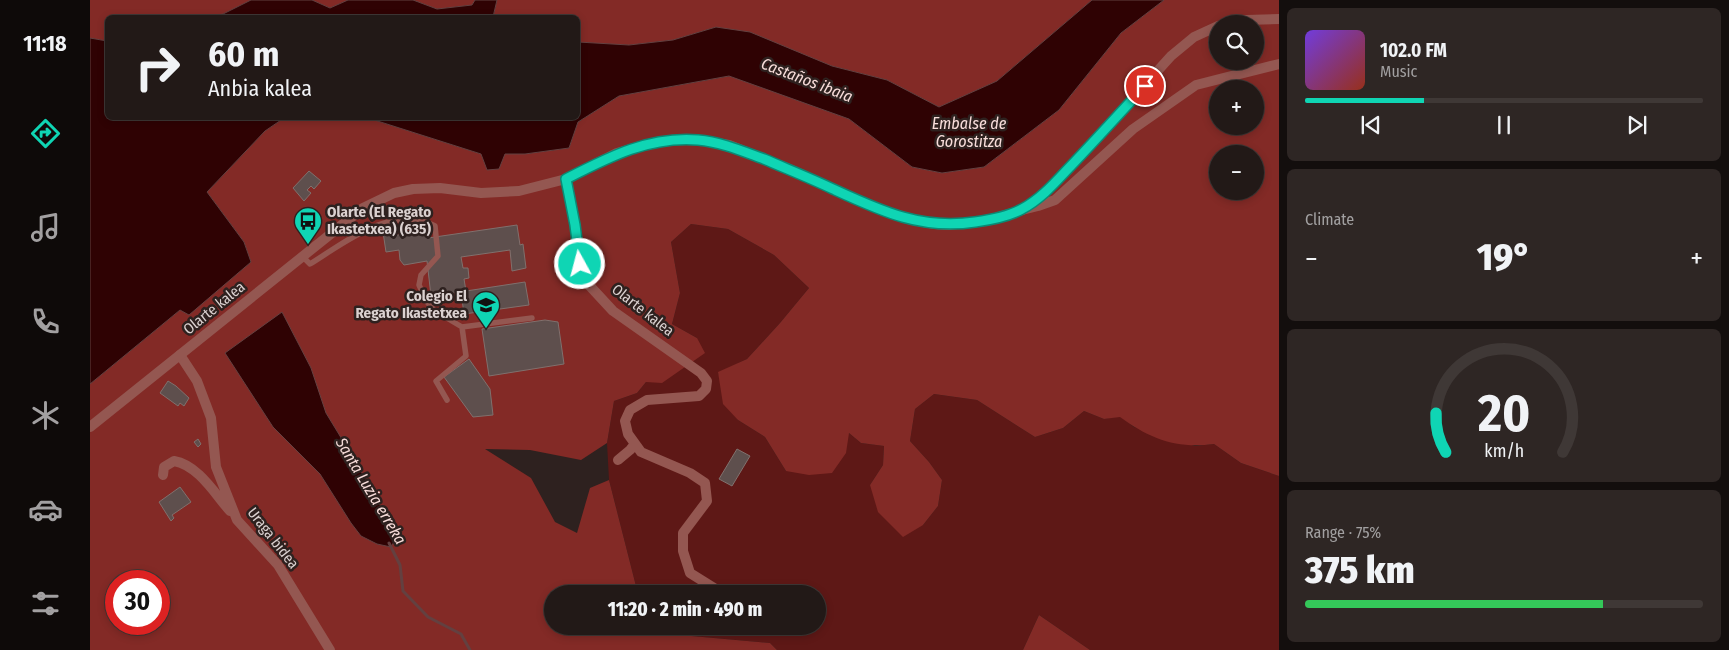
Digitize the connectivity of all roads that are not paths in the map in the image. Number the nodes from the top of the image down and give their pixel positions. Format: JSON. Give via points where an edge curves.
{"nodes":[{"id":1,"x":1264,"y":20,"type":"edge"},
{"id":2,"x":1279,"y":20,"type":"edge"},
{"id":3,"x":1209,"y":30,"type":"edge"},
{"id":4,"x":1279,"y":64,"type":"edge"},
{"id":5,"x":566,"y":179,"type":"junction"},
{"id":6,"x":1022,"y":210,"type":"junction"},
{"id":7,"x":303,"y":257,"type":"junction"},
{"id":8,"x":532,"y":318,"type":"dead end"},
{"id":9,"x":462,"y":327,"type":"junction"},
{"id":10,"x":180,"y":355,"type":"junction"},
{"id":11,"x":447,"y":400,"type":"dead end"},
{"id":12,"x":90,"y":427,"type":"edge"},
{"id":13,"x":635,"y":444,"type":"junction"},
{"id":14,"x":618,"y":460,"type":"dead end"},
{"id":15,"x":163,"y":475,"type":"dead end"},
{"id":16,"x":237,"y":520,"type":"junction"},
{"id":17,"x":709,"y":585,"type":"edge"},
{"id":18,"x":330,"y":650,"type":"edge"}],
"edges":[{"from":1,"to":2,"type":"street"},
{"from":3,"to":6,"type":"street","via":[[1171,56],[1078,159]]},
{"from":4,"to":6,"type":"street","via":[[1196,85],[1133,129],[1054,200]]},
{"from":5,"to":6,"type":"street","via":[[616,154],[648,144],[699,140],[729,146],[794,171],[879,210],[921,222],[964,224]]},
{"from":5,"to":7,"type":"street","name":"Olarte kalea","via":[[508,192],[426,188],[394,193],[363,208]]},
{"from":5,"to":13,"type":"street","name":"Olarte kalea","via":[[580,264],[588,284],[614,311],[701,373],[707,381],[706,389],[699,396],[647,400],[630,410],[625,421]]},
{"from":7,"to":9,"type":"lane","via":[[310,264],[368,228],[382,223],[398,220],[427,222],[435,226],[438,256],[421,275],[419,285],[435,311]]},
{"from":7,"to":10,"type":"street","name":"Olarte kalea"},
{"from":8,"to":9,"type":"lane"},
{"from":9,"to":11,"type":"lane","via":[[466,356],[436,381]]},
{"from":10,"to":12,"type":"street","name":"Olarte kalea"},
{"from":10,"to":16,"type":"street","name":"Uraga bidea","via":[[197,381],[210,418],[216,467]]},
{"from":13,"to":14,"type":"street"},
{"from":13,"to":17,"type":"street","via":[[641,452],[705,483],[707,501],[683,533],[683,551],[690,573]]},
{"from":15,"to":16,"type":"street","via":[[164,467],[174,461],[190,468]]},
{"from":16,"to":18,"type":"street","name":"Uraga bidea","via":[[278,565]]}]}
